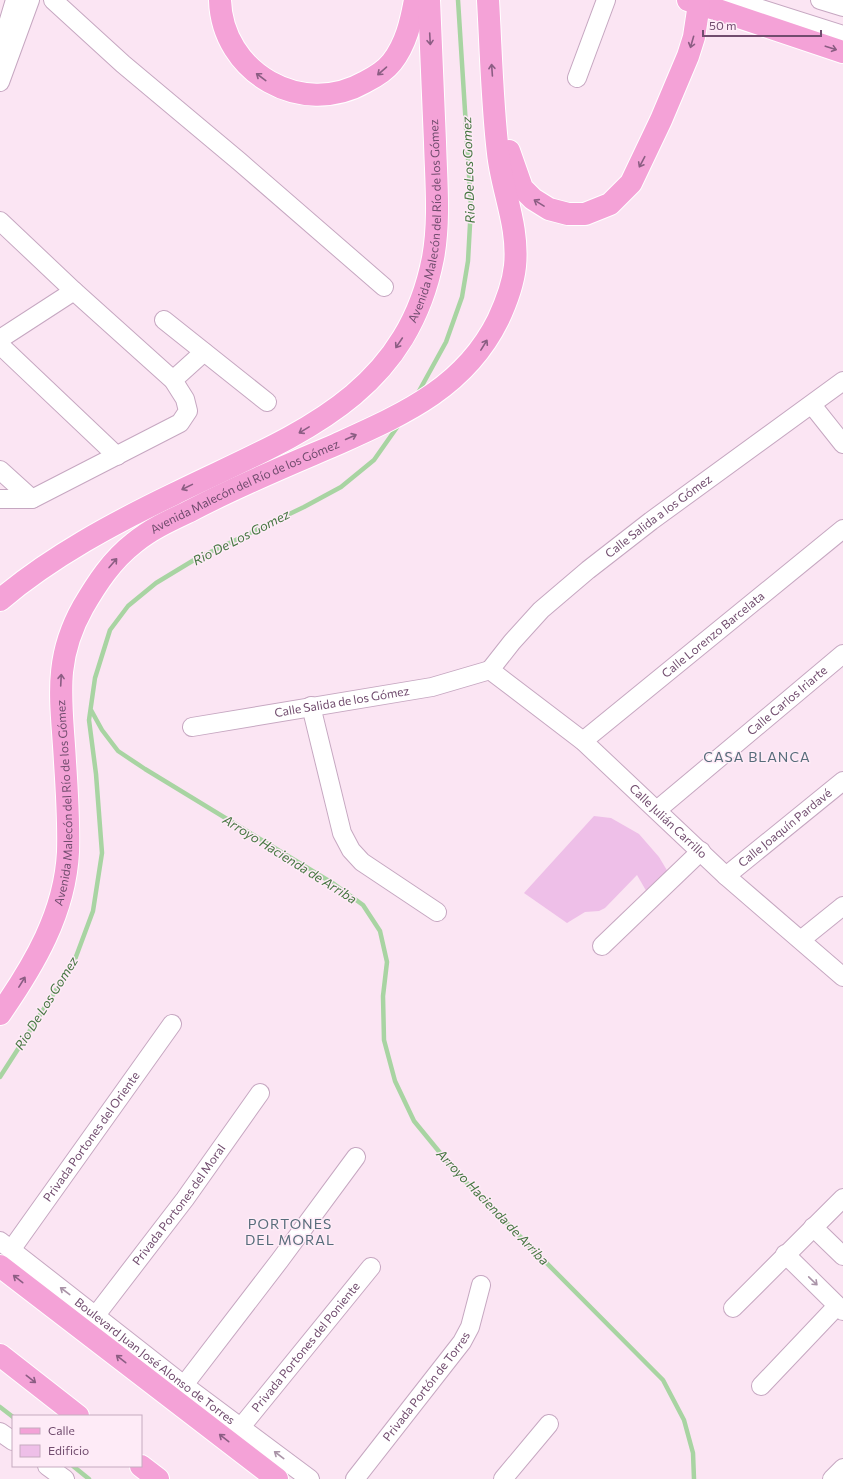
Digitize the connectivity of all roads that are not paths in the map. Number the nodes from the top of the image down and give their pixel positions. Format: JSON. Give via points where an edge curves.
{"nodes":[{"id":1,"x":15,"y":0,"type":"edge"},
{"id":2,"x":30,"y":0,"type":"edge"},
{"id":3,"x":53,"y":0,"type":"edge"},
{"id":4,"x":220,"y":0,"type":"edge"},
{"id":5,"x":416,"y":0,"type":"edge"},
{"id":6,"x":428,"y":0,"type":"edge"},
{"id":7,"x":488,"y":0,"type":"edge"},
{"id":8,"x":606,"y":0,"type":"edge"},
{"id":9,"x":733,"y":0,"type":"edge"},
{"id":10,"x":820,"y":0,"type":"edge"},
{"id":11,"x":693,"y":2,"type":"edge"},
{"id":12,"x":843,"y":7,"type":"edge"},
{"id":13,"x":13,"y":28,"type":"junction"},
{"id":14,"x":843,"y":35,"type":"edge"},
{"id":15,"x":0,"y":49,"type":"edge"},
{"id":16,"x":843,"y":52,"type":"edge"},
{"id":17,"x":577,"y":78,"type":"dead end"},
{"id":18,"x":0,"y":82,"type":"edge"},
{"id":19,"x":494,"y":94,"type":"junction"},
{"id":20,"x":0,"y":221,"type":"edge"},
{"id":21,"x":384,"y":287,"type":"dead end"},
{"id":22,"x":74,"y":291,"type":"junction"},
{"id":23,"x":164,"y":320,"type":"dead end"},
{"id":24,"x":0,"y":339,"type":"edge"},
{"id":25,"x":0,"y":345,"type":"edge"},
{"id":26,"x":204,"y":352,"type":"junction"},
{"id":27,"x":173,"y":380,"type":"junction"},
{"id":28,"x":843,"y":381,"type":"edge"},
{"id":29,"x":267,"y":402,"type":"dead end"},
{"id":30,"x":812,"y":405,"type":"junction"},
{"id":31,"x":843,"y":444,"type":"edge"},
{"id":32,"x":117,"y":456,"type":"junction"},
{"id":33,"x":0,"y":470,"type":"edge"},
{"id":34,"x":0,"y":499,"type":"edge"},
{"id":35,"x":32,"y":499,"type":"junction"},
{"id":36,"x":843,"y":529,"type":"edge"},
{"id":37,"x":0,"y":600,"type":"edge"},
{"id":38,"x":843,"y":654,"type":"edge"},
{"id":39,"x":490,"y":670,"type":"junction"},
{"id":40,"x":311,"y":706,"type":"junction"},
{"id":41,"x":192,"y":727,"type":"dead end"},
{"id":42,"x":583,"y":741,"type":"junction"},
{"id":43,"x":843,"y":781,"type":"edge"},
{"id":44,"x":657,"y":810,"type":"junction"},
{"id":45,"x":701,"y":851,"type":"junction"},
{"id":46,"x":726,"y":876,"type":"junction"},
{"id":47,"x":843,"y":906,"type":"edge"},
{"id":48,"x":437,"y":912,"type":"dead end"},
{"id":49,"x":802,"y":940,"type":"junction"},
{"id":50,"x":602,"y":946,"type":"dead end"},
{"id":51,"x":843,"y":977,"type":"edge"},
{"id":52,"x":0,"y":1014,"type":"edge"},
{"id":53,"x":172,"y":1024,"type":"dead end"},
{"id":54,"x":260,"y":1093,"type":"dead end"},
{"id":55,"x":356,"y":1157,"type":"dead end"},
{"id":56,"x":843,"y":1198,"type":"edge"},
{"id":57,"x":813,"y":1227,"type":"junction"},
{"id":58,"x":4,"y":1252,"type":"edge"},
{"id":59,"x":785,"y":1254,"type":"junction"},
{"id":60,"x":843,"y":1256,"type":"edge"},
{"id":61,"x":371,"y":1267,"type":"dead end"},
{"id":62,"x":481,"y":1285,"type":"dead end"},
{"id":63,"x":732,"y":1308,"type":"dead end"},
{"id":64,"x":840,"y":1308,"type":"edge"},
{"id":65,"x":96,"y":1315,"type":"junction"},
{"id":66,"x":0,"y":1355,"type":"edge"},
{"id":67,"x":184,"y":1385,"type":"junction"},
{"id":68,"x":761,"y":1386,"type":"dead end"},
{"id":69,"x":77,"y":1415,"type":"edge"},
{"id":70,"x":549,"y":1424,"type":"dead end"},
{"id":71,"x":241,"y":1427,"type":"junction"},
{"id":72,"x":0,"y":1432,"type":"edge"},
{"id":73,"x":12,"y":1441,"type":"edge"},
{"id":74,"x":48,"y":1467,"type":"edge"},
{"id":75,"x":142,"y":1467,"type":"edge"},
{"id":76,"x":843,"y":1468,"type":"edge"},
{"id":77,"x":64,"y":1479,"type":"edge"},
{"id":78,"x":158,"y":1479,"type":"edge"},
{"id":79,"x":277,"y":1479,"type":"edge"},
{"id":80,"x":310,"y":1479,"type":"edge"},
{"id":81,"x":355,"y":1479,"type":"edge"},
{"id":82,"x":504,"y":1479,"type":"edge"},
{"id":83,"x":832,"y":1479,"type":"edge"}],
"edges":[{"from":1,"to":13,"type":"street"},
{"from":2,"to":13,"type":"street"},
{"from":3,"to":21,"type":"street","via":[[123,64]]},
{"from":5,"to":4,"type":"main road","one_way":true,"via":[[404,42],[392,62],[376,76],[355,88],[328,95],[306,95],[286,90],[266,81],[251,69],[229,38]]},
{"from":6,"to":37,"type":"main road","name":"Avenida Malecón del Río de los Gómez","one_way":true,"via":[[437,185],[433,257],[424,293],[409,328],[385,363],[361,390],[330,414],[290,438],[89,538]]},
{"from":19,"to":7,"type":"main road","name":"Avenida Malecón del Río de los Gómez","one_way":true},
{"from":8,"to":17,"type":"street"},
{"from":9,"to":14,"type":"street"},
{"from":10,"to":12,"type":"street"},
{"from":11,"to":16,"type":"main road","one_way":true},
{"from":11,"to":19,"type":"main road","one_way":true,"via":[[694,37],[645,156],[619,197],[601,209],[580,215],[559,213],[539,204],[527,194],[511,160]]},
{"from":13,"to":15,"type":"street"},
{"from":13,"to":18,"type":"street"},
{"from":52,"to":19,"type":"main road","name":"Avenida Malecón del Río de los Gómez","one_way":true,"via":[[40,952],[63,888],[68,840],[61,672],[65,648],[81,611],[100,578],[135,542],[156,528],[402,413],[438,392],[473,361],[492,332],[507,299],[515,264],[514,222],[499,159]]},
{"from":20,"to":22,"type":"street"},
{"from":22,"to":24,"type":"street"},
{"from":22,"to":27,"type":"street"},
{"from":23,"to":26,"type":"street"},
{"from":25,"to":32,"type":"street"},
{"from":26,"to":27,"type":"street"},
{"from":26,"to":29,"type":"street"},
{"from":27,"to":32,"type":"street","via":[[185,399],[188,411],[180,423]]},
{"from":28,"to":30,"type":"street","name":"Calle Salida a los Gómez"},
{"from":30,"to":31,"type":"street"},
{"from":30,"to":39,"type":"street","name":"Calle Salida a los Gómez","via":[[651,521],[588,570],[541,610]]},
{"from":32,"to":35,"type":"street"},
{"from":33,"to":35,"type":"street"},
{"from":34,"to":35,"type":"street"},
{"from":36,"to":42,"type":"street","name":"Calle Lorenzo Barcelata"},
{"from":38,"to":44,"type":"street","name":"Calle Carlos Iriarte"},
{"from":39,"to":40,"type":"street","name":"Calle Salida de los Gómez","via":[[432,687]]},
{"from":39,"to":42,"type":"street","name":"Calle Julián Carrillo"},
{"from":40,"to":41,"type":"street","name":"Calle Salida de los Gómez"},
{"from":40,"to":48,"type":"street","via":[[342,833],[351,850],[362,862]]},
{"from":42,"to":44,"type":"street","name":"Calle Julián Carrillo"},
{"from":43,"to":46,"type":"street","name":"Calle Joaquín Pardavé"},
{"from":44,"to":45,"type":"street","name":"Calle Julián Carrillo"},
{"from":45,"to":46,"type":"street","name":"Calle Julián Carrillo"},
{"from":45,"to":50,"type":"street"},
{"from":46,"to":49,"type":"street","name":"Calle Julián Carrillo"},
{"from":47,"to":49,"type":"street"},
{"from":49,"to":51,"type":"street","name":"Calle Julián Carrillo"},
{"from":53,"to":58,"type":"street","name":"Privada Portones del Oriente","via":[[103,1124]]},
{"from":54,"to":65,"type":"street","name":"Privada Portones del Moral","via":[[185,1199]]},
{"from":55,"to":67,"type":"street"},
{"from":56,"to":57,"type":"street"},
{"from":57,"to":59,"type":"street"},
{"from":57,"to":60,"type":"street"},
{"from":65,"to":58,"type":"street","name":"Boulevard Juan José Alonso de Torres","one_way":true},
{"from":79,"to":58,"type":"main road","name":"Boulevard Juan José Alonso de Torres","one_way":true},
{"from":59,"to":63,"type":"street"},
{"from":59,"to":64,"type":"street","one_way":true},
{"from":61,"to":71,"type":"street","name":"Privada Portones del Poniente"},
{"from":62,"to":81,"type":"street","name":"Privada Portón de Torres","via":[[470,1327],[462,1342]]},
{"from":64,"to":68,"type":"street"},
{"from":65,"to":67,"type":"street","name":"Boulevard Juan José Alonso de Torres"},
{"from":66,"to":69,"type":"main road","one_way":true},
{"from":67,"to":71,"type":"street","name":"Boulevard Juan José Alonso de Torres"},
{"from":70,"to":82,"type":"street"},
{"from":80,"to":71,"type":"street","name":"Boulevard Juan José Alonso de Torres","one_way":true},
{"from":72,"to":73,"type":"street"},
{"from":74,"to":77,"type":"street"},
{"from":75,"to":78,"type":"main road"},
{"from":76,"to":83,"type":"street"}]}
